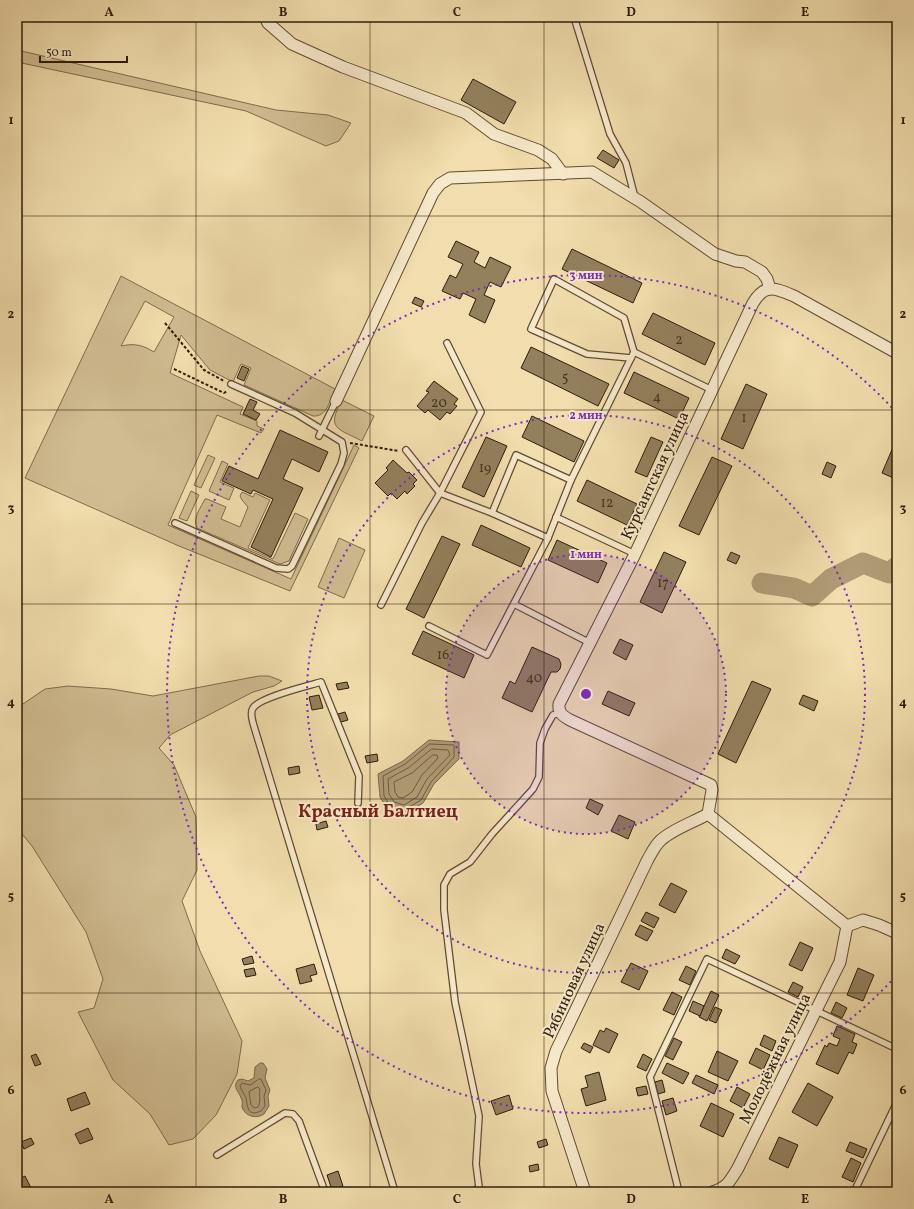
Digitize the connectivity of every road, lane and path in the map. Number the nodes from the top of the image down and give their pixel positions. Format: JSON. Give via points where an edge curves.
{"nodes":[{"id":1,"x":265,"y":17,"type":"edge"},
{"id":2,"x":574,"y":17,"type":"edge"},
{"id":3,"x":563,"y":174,"type":"junction"},
{"id":4,"x":635,"y":198,"type":"junction"},
{"id":5,"x":767,"y":290,"type":"junction"},
{"id":6,"x":165,"y":323,"type":"dead end"},
{"id":7,"x":447,"y":343,"type":"dead end"},
{"id":8,"x":634,"y":352,"type":"junction"},
{"id":9,"x":897,"y":353,"type":"edge"},
{"id":10,"x":630,"y":358,"type":"junction"},
{"id":11,"x":174,"y":369,"type":"dead end"},
{"id":12,"x":231,"y":384,"type":"junction"},
{"id":13,"x":712,"y":390,"type":"junction"},
{"id":14,"x":336,"y":401,"type":"joint"},
{"id":15,"x":322,"y":429,"type":"junction"},
{"id":16,"x":319,"y":436,"type":"dead end"},
{"id":17,"x":343,"y":445,"type":"junction"},
{"id":18,"x":406,"y":450,"type":"joint"},
{"id":19,"x":571,"y":480,"type":"junction"},
{"id":20,"x":440,"y":493,"type":"junction"},
{"id":21,"x":492,"y":513,"type":"junction"},
{"id":22,"x":556,"y":517,"type":"junction"},
{"id":23,"x":175,"y":523,"type":"dead end"},
{"id":24,"x":548,"y":538,"type":"junction"},
{"id":25,"x":635,"y":554,"type":"junction"},
{"id":26,"x":514,"y":604,"type":"junction"},
{"id":27,"x":381,"y":605,"type":"dead end"},
{"id":28,"x":429,"y":626,"type":"dead end"},
{"id":29,"x":590,"y":643,"type":"junction"},
{"id":30,"x":560,"y":712,"type":"junction"},
{"id":31,"x":358,"y":803,"type":"dead end"},
{"id":32,"x":708,"y":814,"type":"junction"},
{"id":33,"x":847,"y":926,"type":"junction"},
{"id":34,"x":897,"y":933,"type":"edge"},
{"id":35,"x":816,"y":1011,"type":"junction"},
{"id":36,"x":897,"y":1049,"type":"edge"},
{"id":37,"x":897,"y":1102,"type":"edge"},
{"id":38,"x":217,"y":1155,"type":"dead end"},
{"id":39,"x":479,"y":1189,"type":"edge"},
{"id":40,"x":325,"y":1192,"type":"edge"},
{"id":41,"x":395,"y":1192,"type":"edge"},
{"id":42,"x":473,"y":1192,"type":"edge"},
{"id":43,"x":585,"y":1192,"type":"edge"},
{"id":44,"x":679,"y":1192,"type":"edge"},
{"id":45,"x":712,"y":1192,"type":"edge"},
{"id":46,"x":854,"y":1192,"type":"edge"}],
"edges":[{"from":1,"to":3,"type":"street","via":[[268,23],[292,44],[343,67],[466,113],[494,134],[538,150],[552,159]]},
{"from":2,"to":4,"type":"lane","via":[[610,134],[626,163]]},
{"from":3,"to":4,"type":"street","via":[[592,172]]},
{"from":3,"to":14,"type":"street","via":[[464,176],[450,178],[440,184],[433,193]]},
{"from":4,"to":5,"type":"street","via":[[715,254],[736,262],[745,262],[762,272],[767,279]]},
{"from":5,"to":9,"type":"street","via":[[777,289],[794,296]]},
{"from":5,"to":13,"type":"street","name":"Курсантская улица","via":[[758,295],[753,303]]},
{"from":6,"to":12,"type":"path","via":[[204,370]]},
{"from":7,"to":20,"type":"lane","via":[[481,412]]},
{"from":8,"to":10,"type":"lane"},
{"from":8,"to":10,"type":"lane","via":[[624,318],[554,279],[531,329],[587,354]]},
{"from":8,"to":13,"type":"lane"},
{"from":10,"to":19,"type":"lane"},
{"from":11,"to":12,"type":"path","via":[[224,394]]},
{"from":12,"to":15,"type":"lane","via":[[295,413]]},
{"from":13,"to":25,"type":"street","name":"Курсантская улица"},
{"from":14,"to":15,"type":"lane"},
{"from":15,"to":16,"type":"lane"},
{"from":15,"to":17,"type":"lane"},
{"from":17,"to":18,"type":"path","via":[[351,443],[396,452]]},
{"from":17,"to":23,"type":"lane","via":[[341,464],[292,566],[288,569],[276,568]]},
{"from":18,"to":20,"type":"lane"},
{"from":19,"to":21,"type":"lane","via":[[516,455]]},
{"from":19,"to":22,"type":"lane"},
{"from":20,"to":21,"type":"lane"},
{"from":20,"to":27,"type":"lane"},
{"from":21,"to":24,"type":"lane"},
{"from":22,"to":24,"type":"lane"},
{"from":22,"to":25,"type":"lane"},
{"from":24,"to":26,"type":"lane"},
{"from":25,"to":29,"type":"street","name":"Курсантская улица"},
{"from":26,"to":28,"type":"lane","via":[[487,656]]},
{"from":26,"to":29,"type":"lane"},
{"from":29,"to":30,"type":"street","name":"Курсантская улица","via":[[559,704]]},
{"from":30,"to":32,"type":"street","via":[[570,720],[711,785]]},
{"from":30,"to":39,"type":"lane","via":[[553,715],[540,743],[539,777],[533,789],[470,862],[450,874],[444,885],[444,910],[455,1002],[479,1116],[476,1164]]},
{"from":31,"to":41,"type":"lane","via":[[359,776],[321,682],[264,699],[254,707],[251,714],[255,731]]},
{"from":32,"to":33,"type":"street"},
{"from":32,"to":43,"type":"street","name":"Рябиновая улица","via":[[660,840],[654,849],[556,1051],[551,1068],[553,1098]]},
{"from":33,"to":34,"type":"street","via":[[864,920]]},
{"from":33,"to":35,"type":"street","name":"Молодёжная улица","via":[[840,962]]},
{"from":35,"to":36,"type":"lane"},
{"from":35,"to":44,"type":"lane","via":[[707,959],[650,1077]]},
{"from":35,"to":45,"type":"street","name":"Молодёжная улица","via":[[738,1168],[728,1185]]},
{"from":37,"to":46,"type":"lane"},
{"from":38,"to":40,"type":"lane","via":[[285,1113],[293,1114],[299,1121]]},
{"from":39,"to":42,"type":"lane"}]}
